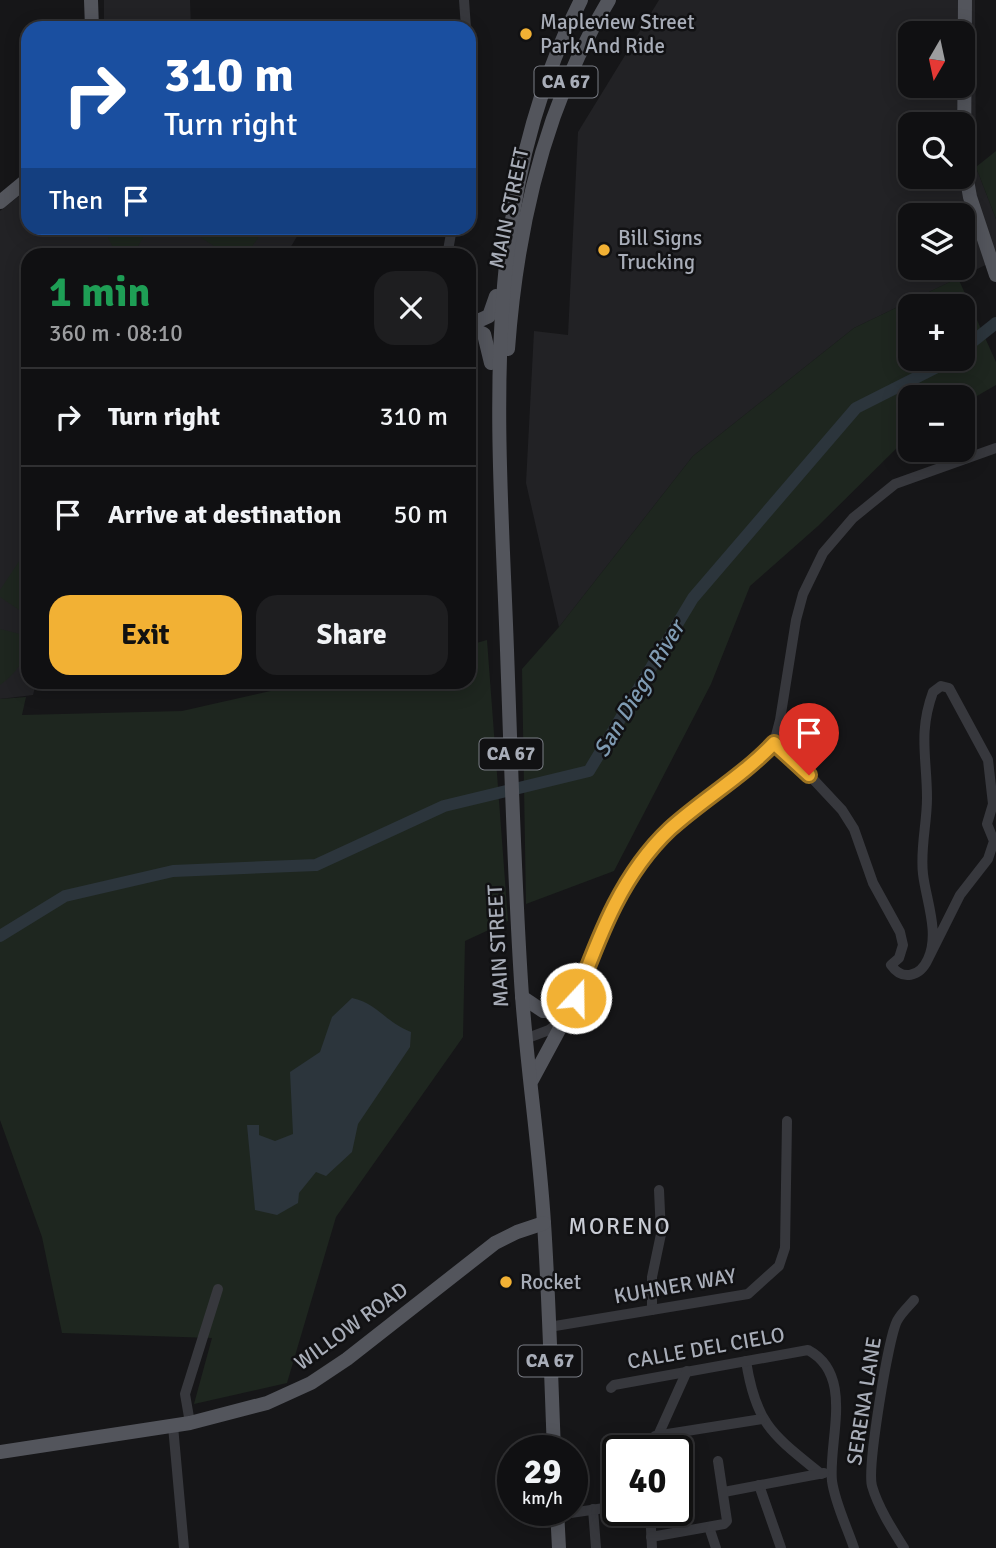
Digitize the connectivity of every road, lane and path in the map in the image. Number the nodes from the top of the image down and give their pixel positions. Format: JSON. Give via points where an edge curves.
{"nodes":[{"id":1,"x":91,"y":0,"type":"edge"},
{"id":2,"x":464,"y":0,"type":"edge"},
{"id":3,"x":569,"y":0,"type":"edge"},
{"id":4,"x":581,"y":0,"type":"edge"},
{"id":5,"x":618,"y":0,"type":"edge"},
{"id":6,"x":965,"y":0,"type":"edge"},
{"id":7,"x":603,"y":6,"type":"edge"},
{"id":8,"x":92,"y":21,"type":"edge"},
{"id":9,"x":466,"y":21,"type":"edge"},
{"id":10,"x":564,"y":32,"type":"junction"},
{"id":11,"x":21,"y":185,"type":"edge"},
{"id":12,"x":0,"y":202,"type":"edge"},
{"id":13,"x":994,"y":268,"type":"edge"},
{"id":14,"x":504,"y":271,"type":"junction"},
{"id":15,"x":476,"y":322,"type":"edge"},
{"id":16,"x":476,"y":330,"type":"edge"},
{"id":17,"x":500,"y":438,"type":"junction"},
{"id":18,"x":996,"y":448,"type":"edge"},
{"id":19,"x":774,"y":743,"type":"junction"},
{"id":20,"x":928,"y":959,"type":"junction"},
{"id":21,"x":522,"y":997,"type":"junction"},
{"id":22,"x":568,"y":1013,"type":"junction"},
{"id":23,"x":525,"y":1040,"type":"junction"},
{"id":24,"x":530,"y":1085,"type":"junction"},
{"id":25,"x":787,"y":1121,"type":"dead end"},
{"id":26,"x":659,"y":1190,"type":"dead end"},
{"id":27,"x":544,"y":1223,"type":"junction"},
{"id":28,"x":218,"y":1289,"type":"dead end"},
{"id":29,"x":914,"y":1300,"type":"dead end"},
{"id":30,"x":652,"y":1310,"type":"junction"},
{"id":31,"x":549,"y":1327,"type":"junction"},
{"id":32,"x":746,"y":1361,"type":"junction"},
{"id":33,"x":687,"y":1371,"type":"junction"},
{"id":34,"x":611,"y":1388,"type":"dead end"},
{"id":35,"x":762,"y":1419,"type":"junction"},
{"id":36,"x":190,"y":1423,"type":"junction"},
{"id":37,"x":173,"y":1426,"type":"junction"},
{"id":38,"x":553,"y":1435,"type":"edge"},
{"id":39,"x":656,"y":1435,"type":"edge"},
{"id":40,"x":662,"y":1435,"type":"edge"},
{"id":41,"x":0,"y":1452,"type":"edge"},
{"id":42,"x":718,"y":1461,"type":"dead end"},
{"id":43,"x":827,"y":1473,"type":"junction"},
{"id":44,"x":759,"y":1485,"type":"junction"},
{"id":45,"x":724,"y":1492,"type":"junction"},
{"id":46,"x":602,"y":1508,"type":"edge"},
{"id":47,"x":593,"y":1509,"type":"junction"},
{"id":48,"x":588,"y":1510,"type":"edge"},
{"id":49,"x":558,"y":1526,"type":"edge"},
{"id":50,"x":709,"y":1527,"type":"junction"},
{"id":51,"x":652,"y":1543,"type":"edge"},
{"id":52,"x":184,"y":1548,"type":"edge"},
{"id":53,"x":559,"y":1548,"type":"edge"},
{"id":54,"x":596,"y":1548,"type":"edge"},
{"id":55,"x":716,"y":1548,"type":"edge"},
{"id":56,"x":781,"y":1548,"type":"edge"},
{"id":57,"x":855,"y":1548,"type":"edge"},
{"id":58,"x":904,"y":1548,"type":"edge"}],
"edges":[{"from":1,"to":8,"type":"main road"},
{"from":2,"to":9,"type":"street"},
{"from":3,"to":10,"type":"main road"},
{"from":4,"to":10,"type":"main road","name":"MAIN STREET","number":"CA 67"},
{"from":5,"to":7,"type":"main road"},
{"from":6,"to":13,"type":"main road","via":[[964,163],[970,197]]},
{"from":7,"to":17,"type":"main road","name":"MAIN STREET","number":"CA 67","via":[[556,108],[528,207],[511,311]]},
{"from":10,"to":14,"type":"main road","name":"MAIN STREET","number":"CA 67","via":[[531,125]]},
{"from":11,"to":12,"type":"main road"},
{"from":14,"to":15,"type":"main road","via":[[489,316]]},
{"from":14,"to":17,"type":"main road","name":"MAIN STREET","number":"CA 67","via":[[498,362]]},
{"from":16,"to":17,"type":"main road","via":[[487,340]]},
{"from":17,"to":21,"type":"main road","name":"MAIN STREET","number":"CA 67"},
{"from":18,"to":19,"type":"street","via":[[895,484],[853,518],[823,553],[796,620]]},
{"from":19,"to":20,"type":"street","via":[[842,810],[854,829],[873,883],[900,932],[903,945],[891,965],[902,976],[915,974]]},
{"from":19,"to":22,"type":"street","via":[[671,828],[640,863],[602,929]]},
{"from":20,"to":20,"type":"street","via":[[932,940],[921,851],[927,799],[922,747],[930,700],[941,686],[949,688],[988,760],[993,804],[988,824],[994,841],[988,859],[960,895]]},
{"from":21,"to":22,"type":"main road","via":[[542,1011]]},
{"from":21,"to":23,"type":"main road","name":"MAIN STREET","number":"CA 67"},
{"from":22,"to":23,"type":"street","via":[[549,1030]]},
{"from":22,"to":24,"type":"main road"},
{"from":23,"to":24,"type":"main road","name":"MAIN STREET","number":"CA 67"},
{"from":24,"to":27,"type":"main road","name":"MAIN STREET","number":"CA 67"},
{"from":25,"to":30,"type":"street","name":"KUHNER WAY","via":[[786,1230],[779,1266],[748,1294]]},
{"from":26,"to":30,"type":"street","via":[[662,1222],[652,1277]]},
{"from":27,"to":31,"type":"main road","name":"MAIN STREET","number":"CA 67"},
{"from":27,"to":36,"type":"main road","name":"WILLOW ROAD","via":[[495,1243],[311,1383],[267,1403]]},
{"from":28,"to":36,"type":"street","via":[[185,1394]]},
{"from":29,"to":58,"type":"street","name":"SERENA LANE","via":[[894,1329],[871,1479]]},
{"from":30,"to":31,"type":"street","name":"KUHNER WAY"},
{"from":31,"to":38,"type":"main road","name":"MAIN STREET","number":"CA 67"},
{"from":32,"to":33,"type":"street","name":"CALLE DEL CIELO"},
{"from":32,"to":35,"type":"street","via":[[751,1393]]},
{"from":32,"to":43,"type":"street","name":"CALLE DEL CIELO","via":[[808,1350],[815,1353],[833,1384],[837,1405]]},
{"from":33,"to":34,"type":"street","name":"CALLE DEL CIELO"},
{"from":33,"to":39,"type":"street"},
{"from":35,"to":40,"type":"street"},
{"from":35,"to":43,"type":"street","via":[[778,1439]]},
{"from":36,"to":37,"type":"main road","name":"WILLOW ROAD"},
{"from":37,"to":41,"type":"main road","name":"WILLOW ROAD"},
{"from":37,"to":52,"type":"street"},
{"from":42,"to":45,"type":"street"},
{"from":43,"to":44,"type":"street"},
{"from":43,"to":57,"type":"street","name":"CALLE DEL CIELO"},
{"from":44,"to":45,"type":"street"},
{"from":44,"to":56,"type":"street"},
{"from":45,"to":50,"type":"street","via":[[727,1521]]},
{"from":46,"to":47,"type":"street"},
{"from":47,"to":48,"type":"street"},
{"from":47,"to":54,"type":"street"},
{"from":49,"to":53,"type":"main road"},
{"from":50,"to":51,"type":"street"},
{"from":50,"to":55,"type":"street"}]}
